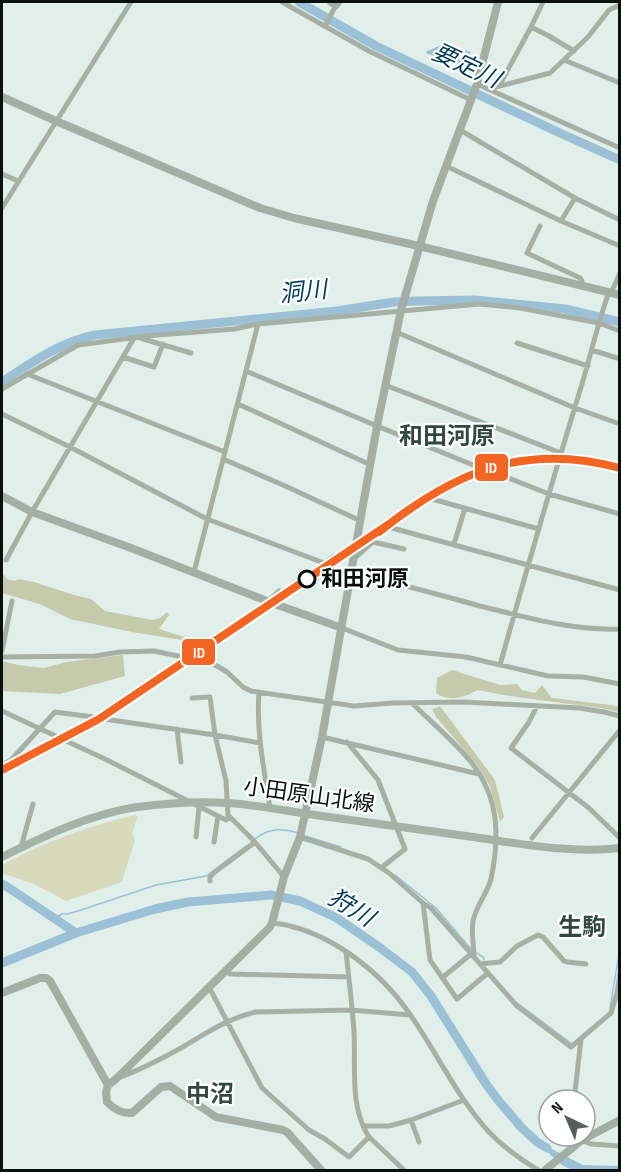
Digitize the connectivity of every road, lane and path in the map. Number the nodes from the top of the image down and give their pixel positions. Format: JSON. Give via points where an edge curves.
{"nodes":[{"id":1,"x":131,"y":2,"type":"edge"},
{"id":2,"x":282,"y":2,"type":"edge"},
{"id":3,"x":498,"y":2,"type":"edge"},
{"id":4,"x":543,"y":2,"type":"edge"},
{"id":5,"x":335,"y":3,"type":"edge"},
{"id":6,"x":620,"y":5,"type":"edge"},
{"id":7,"x":326,"y":25,"type":"junction"},
{"id":8,"x":531,"y":27,"type":"junction"},
{"id":9,"x":574,"y":51,"type":"junction"},
{"id":10,"x":564,"y":60,"type":"junction"},
{"id":11,"x":620,"y":83,"type":"edge"},
{"id":12,"x":477,"y":84,"type":"junction"},
{"id":13,"x":499,"y":87,"type":"junction"},
{"id":14,"x":488,"y":89,"type":"junction"},
{"id":15,"x":2,"y":97,"type":"edge"},
{"id":16,"x":471,"y":100,"type":"junction"},
{"id":17,"x":56,"y":122,"type":"junction"},
{"id":18,"x":460,"y":130,"type":"junction"},
{"id":19,"x":620,"y":148,"type":"edge"},
{"id":20,"x":446,"y":166,"type":"junction"},
{"id":21,"x":2,"y":174,"type":"edge"},
{"id":22,"x":18,"y":182,"type":"junction"},
{"id":23,"x":575,"y":198,"type":"junction"},
{"id":24,"x":2,"y":208,"type":"edge"},
{"id":25,"x":620,"y":220,"type":"edge"},
{"id":26,"x":561,"y":221,"type":"junction"},
{"id":27,"x":540,"y":226,"type":"dead end"},
{"id":28,"x":419,"y":246,"type":"junction"},
{"id":29,"x":620,"y":246,"type":"edge"},
{"id":30,"x":620,"y":273,"type":"edge"},
{"id":31,"x":581,"y":285,"type":"junction"},
{"id":32,"x":610,"y":292,"type":"junction"},
{"id":33,"x":620,"y":296,"type":"edge"},
{"id":34,"x":400,"y":310,"type":"junction"},
{"id":35,"x":599,"y":322,"type":"junction"},
{"id":36,"x":258,"y":324,"type":"junction"},
{"id":37,"x":620,"y":331,"type":"edge"},
{"id":38,"x":396,"y":332,"type":"junction"},
{"id":39,"x":136,"y":338,"type":"junction"},
{"id":40,"x":517,"y":343,"type":"dead end"},
{"id":41,"x":163,"y":344,"type":"junction"},
{"id":42,"x":592,"y":350,"type":"junction"},
{"id":43,"x":190,"y":353,"type":"dead end"},
{"id":44,"x":123,"y":357,"type":"junction"},
{"id":45,"x":620,"y":359,"type":"edge"},
{"id":46,"x":588,"y":366,"type":"junction"},
{"id":47,"x":246,"y":370,"type":"junction"},
{"id":48,"x":27,"y":374,"type":"junction"},
{"id":49,"x":385,"y":385,"type":"junction"},
{"id":50,"x":2,"y":388,"type":"edge"},
{"id":51,"x":98,"y":401,"type":"junction"},
{"id":52,"x":237,"y":404,"type":"junction"},
{"id":53,"x":574,"y":408,"type":"junction"},
{"id":54,"x":2,"y":414,"type":"edge"},
{"id":55,"x":620,"y":424,"type":"edge"},
{"id":56,"x":377,"y":426,"type":"junction"},
{"id":57,"x":70,"y":447,"type":"junction"},
{"id":58,"x":561,"y":453,"type":"junction"},
{"id":59,"x":224,"y":456,"type":"junction"},
{"id":60,"x":371,"y":465,"type":"junction"},
{"id":61,"x":478,"y":467,"type":"dead end"},
{"id":62,"x":480,"y":476,"type":"dead end"},
{"id":63,"x":549,"y":494,"type":"junction"},
{"id":64,"x":2,"y":496,"type":"edge"},
{"id":65,"x":432,"y":499,"type":"dead end"},
{"id":66,"x":465,"y":508,"type":"junction"},
{"id":67,"x":32,"y":512,"type":"junction"},
{"id":68,"x":620,"y":514,"type":"edge"},
{"id":69,"x":207,"y":519,"type":"junction"},
{"id":70,"x":361,"y":521,"type":"junction"},
{"id":71,"x":392,"y":528,"type":"dead end"},
{"id":72,"x":538,"y":529,"type":"junction"},
{"id":73,"x":454,"y":544,"type":"junction"},
{"id":74,"x":404,"y":549,"type":"dead end"},
{"id":75,"x":334,"y":556,"type":"dead end"},
{"id":76,"x":354,"y":559,"type":"junction"},
{"id":77,"x":6,"y":560,"type":"dead end"},
{"id":78,"x":528,"y":565,"type":"junction"},
{"id":79,"x":194,"y":572,"type":"junction"},
{"id":80,"x":352,"y":572,"type":"junction"},
{"id":81,"x":620,"y":590,"type":"edge"},
{"id":82,"x":279,"y":591,"type":"dead end"},
{"id":83,"x":268,"y":601,"type":"junction"},
{"id":84,"x":12,"y":602,"type":"dead end"},
{"id":85,"x":514,"y":614,"type":"junction"},
{"id":86,"x":342,"y":628,"type":"junction"},
{"id":87,"x":620,"y":629,"type":"edge"},
{"id":88,"x":2,"y":651,"type":"edge"},
{"id":89,"x":2,"y":657,"type":"edge"},
{"id":90,"x":500,"y":665,"type":"junction"},
{"id":91,"x":620,"y":684,"type":"edge"},
{"id":92,"x":259,"y":692,"type":"junction"},
{"id":93,"x":192,"y":698,"type":"dead end"},
{"id":94,"x":328,"y":702,"type":"junction"},
{"id":95,"x":412,"y":704,"type":"junction"},
{"id":96,"x":537,"y":706,"type":"junction"},
{"id":97,"x":2,"y":711,"type":"edge"},
{"id":98,"x":620,"y":716,"type":"edge"},
{"id":99,"x":93,"y":717,"type":"dead end"},
{"id":100,"x":104,"y":719,"type":"dead end"},
{"id":101,"x":39,"y":729,"type":"junction"},
{"id":102,"x":177,"y":729,"type":"junction"},
{"id":103,"x":620,"y":730,"type":"edge"},
{"id":104,"x":215,"y":735,"type":"junction"},
{"id":105,"x":322,"y":737,"type":"junction"},
{"id":106,"x":347,"y":742,"type":"junction"},
{"id":107,"x":260,"y":743,"type":"junction"},
{"id":108,"x":181,"y":762,"type":"dead end"},
{"id":109,"x":2,"y":765,"type":"edge"},
{"id":110,"x":479,"y":774,"type":"junction"},
{"id":111,"x":569,"y":793,"type":"junction"},
{"id":112,"x":228,"y":803,"type":"junction"},
{"id":113,"x":33,"y":804,"type":"dead end"},
{"id":114,"x":195,"y":805,"type":"junction"},
{"id":115,"x":270,"y":808,"type":"junction"},
{"id":116,"x":305,"y":813,"type":"junction"},
{"id":117,"x":218,"y":816,"type":"junction"},
{"id":118,"x":230,"y":817,"type":"junction"},
{"id":119,"x":396,"y":826,"type":"junction"},
{"id":120,"x":196,"y":837,"type":"dead end"},
{"id":121,"x":300,"y":837,"type":"junction"},
{"id":122,"x":532,"y":838,"type":"dead end"},
{"id":123,"x":620,"y":838,"type":"edge"},
{"id":124,"x":497,"y":840,"type":"junction"},
{"id":125,"x":214,"y":842,"type":"dead end"},
{"id":126,"x":255,"y":842,"type":"junction"},
{"id":127,"x":21,"y":847,"type":"junction"},
{"id":128,"x":620,"y":848,"type":"edge"},
{"id":129,"x":2,"y":857,"type":"edge"},
{"id":130,"x":381,"y":868,"type":"junction"},
{"id":131,"x":284,"y":877,"type":"junction"},
{"id":132,"x":210,"y":881,"type":"dead end"},
{"id":133,"x":423,"y":903,"type":"junction"},
{"id":134,"x":272,"y":923,"type":"junction"},
{"id":135,"x":346,"y":951,"type":"junction"},
{"id":136,"x":473,"y":956,"type":"junction"},
{"id":137,"x":480,"y":964,"type":"junction"},
{"id":138,"x":586,"y":964,"type":"dead end"},
{"id":139,"x":226,"y":970,"type":"junction"},
{"id":140,"x":488,"y":973,"type":"junction"},
{"id":141,"x":620,"y":974,"type":"edge"},
{"id":142,"x":349,"y":977,"type":"junction"},
{"id":143,"x":442,"y":978,"type":"junction"},
{"id":144,"x":209,"y":987,"type":"junction"},
{"id":145,"x":2,"y":993,"type":"edge"},
{"id":146,"x":351,"y":1010,"type":"junction"},
{"id":147,"x":410,"y":1015,"type":"junction"},
{"id":148,"x":228,"y":1021,"type":"junction"},
{"id":149,"x":581,"y":1038,"type":"junction"},
{"id":150,"x":116,"y":1079,"type":"junction"},
{"id":151,"x":108,"y":1085,"type":"junction"},
{"id":152,"x":575,"y":1088,"type":"edge"},
{"id":153,"x":464,"y":1100,"type":"junction"},
{"id":154,"x":411,"y":1120,"type":"junction"},
{"id":155,"x":620,"y":1120,"type":"edge"},
{"id":156,"x":364,"y":1126,"type":"junction"},
{"id":157,"x":597,"y":1133,"type":"edge"},
{"id":158,"x":369,"y":1137,"type":"junction"},
{"id":159,"x":419,"y":1142,"type":"dead end"},
{"id":160,"x":597,"y":1144,"type":"edge"},
{"id":161,"x":620,"y":1146,"type":"edge"},
{"id":162,"x":572,"y":1148,"type":"edge"},
{"id":163,"x":321,"y":1170,"type":"edge"},
{"id":164,"x":404,"y":1170,"type":"edge"},
{"id":165,"x":538,"y":1170,"type":"edge"},
{"id":166,"x":545,"y":1170,"type":"edge"}],
"edges":[{"from":1,"to":17,"type":"street"},
{"from":2,"to":7,"type":"street"},
{"from":3,"to":12,"type":"street"},
{"from":4,"to":8,"type":"street"},
{"from":5,"to":7,"type":"street"},
{"from":6,"to":9,"type":"street","via":[[609,10]]},
{"from":7,"to":16,"type":"street","via":[[369,51]]},
{"from":8,"to":9,"type":"street"},
{"from":8,"to":13,"type":"street"},
{"from":9,"to":10,"type":"street"},
{"from":10,"to":11,"type":"street"},
{"from":10,"to":13,"type":"street","via":[[550,73]]},
{"from":12,"to":14,"type":"street"},
{"from":12,"to":16,"type":"street"},
{"from":13,"to":14,"type":"street"},
{"from":14,"to":19,"type":"street"},
{"from":15,"to":17,"type":"street"},
{"from":16,"to":18,"type":"street"},
{"from":17,"to":22,"type":"street"},
{"from":17,"to":28,"type":"street","via":[[260,208]]},
{"from":18,"to":20,"type":"street"},
{"from":18,"to":23,"type":"street"},
{"from":20,"to":26,"type":"street"},
{"from":20,"to":28,"type":"street"},
{"from":21,"to":22,"type":"street"},
{"from":22,"to":24,"type":"street"},
{"from":23,"to":25,"type":"street"},
{"from":23,"to":26,"type":"street"},
{"from":26,"to":29,"type":"street"},
{"from":27,"to":31,"type":"street","via":[[527,253],[580,278]]},
{"from":28,"to":31,"type":"street"},
{"from":28,"to":34,"type":"street"},
{"from":30,"to":32,"type":"street"},
{"from":31,"to":32,"type":"street"},
{"from":32,"to":33,"type":"street"},
{"from":32,"to":35,"type":"street"},
{"from":34,"to":35,"type":"street","via":[[479,304]]},
{"from":34,"to":36,"type":"street"},
{"from":34,"to":38,"type":"street"},
{"from":35,"to":37,"type":"street"},
{"from":35,"to":42,"type":"street"},
{"from":36,"to":39,"type":"street"},
{"from":36,"to":47,"type":"street"},
{"from":38,"to":49,"type":"street"},
{"from":38,"to":53,"type":"street"},
{"from":39,"to":41,"type":"street"},
{"from":39,"to":44,"type":"street"},
{"from":39,"to":48,"type":"street","via":[[78,345]]},
{"from":40,"to":46,"type":"street"},
{"from":41,"to":43,"type":"street"},
{"from":41,"to":44,"type":"street","via":[[154,367]]},
{"from":42,"to":45,"type":"street"},
{"from":42,"to":46,"type":"street"},
{"from":44,"to":51,"type":"street"},
{"from":46,"to":53,"type":"street"},
{"from":47,"to":52,"type":"street"},
{"from":47,"to":56,"type":"street"},
{"from":48,"to":50,"type":"street"},
{"from":48,"to":51,"type":"street"},
{"from":49,"to":56,"type":"street"},
{"from":49,"to":58,"type":"street"},
{"from":51,"to":57,"type":"street"},
{"from":51,"to":59,"type":"street"},
{"from":52,"to":59,"type":"street"},
{"from":52,"to":60,"type":"street"},
{"from":53,"to":55,"type":"street"},
{"from":53,"to":58,"type":"street"},
{"from":54,"to":57,"type":"street"},
{"from":56,"to":60,"type":"street"},
{"from":56,"to":61,"type":"street"},
{"from":57,"to":67,"type":"street"},
{"from":57,"to":69,"type":"street"},
{"from":58,"to":63,"type":"street"},
{"from":59,"to":69,"type":"street"},
{"from":59,"to":70,"type":"street"},
{"from":60,"to":70,"type":"street"},
{"from":62,"to":63,"type":"street","via":[[491,471]]},
{"from":63,"to":68,"type":"street"},
{"from":63,"to":72,"type":"street"},
{"from":64,"to":67,"type":"street"},
{"from":65,"to":66,"type":"street"},
{"from":66,"to":72,"type":"street"},
{"from":66,"to":73,"type":"street"},
{"from":67,"to":77,"type":"street"},
{"from":67,"to":79,"type":"street"},
{"from":69,"to":75,"type":"street","via":[[324,563]]},
{"from":69,"to":79,"type":"street"},
{"from":70,"to":76,"type":"street"},
{"from":71,"to":73,"type":"street"},
{"from":72,"to":78,"type":"street"},
{"from":73,"to":78,"type":"street"},
{"from":74,"to":76,"type":"street","via":[[373,542]]},
{"from":76,"to":80,"type":"street"},
{"from":78,"to":81,"type":"street"},
{"from":78,"to":85,"type":"street"},
{"from":79,"to":83,"type":"street"},
{"from":80,"to":85,"type":"street"},
{"from":80,"to":86,"type":"street"},
{"from":82,"to":83,"type":"street"},
{"from":83,"to":86,"type":"street"},
{"from":84,"to":88,"type":"street"},
{"from":85,"to":87,"type":"street","via":[[599,630]]},
{"from":85,"to":90,"type":"street"},
{"from":86,"to":90,"type":"street","via":[[398,650]]},
{"from":86,"to":94,"type":"street"},
{"from":89,"to":92,"type":"street","via":[[95,656],[147,650],[217,666],[247,690]]},
{"from":90,"to":91,"type":"street","via":[[548,676]]},
{"from":92,"to":94,"type":"street"},
{"from":92,"to":107,"type":"street"},
{"from":93,"to":104,"type":"street","via":[[210,697]]},
{"from":94,"to":95,"type":"street","via":[[354,706]]},
{"from":94,"to":105,"type":"street"},
{"from":95,"to":96,"type":"street"},
{"from":95,"to":110,"type":"street","via":[[467,757]]},
{"from":96,"to":98,"type":"street","via":[[579,708]]},
{"from":96,"to":111,"type":"street","via":[[511,748]]},
{"from":97,"to":101,"type":"street"},
{"from":99,"to":101,"type":"street","via":[[55,712]]},
{"from":100,"to":102,"type":"street"},
{"from":101,"to":109,"type":"street"},
{"from":101,"to":114,"type":"street"},
{"from":102,"to":104,"type":"street"},
{"from":102,"to":108,"type":"street"},
{"from":103,"to":111,"type":"street"},
{"from":104,"to":107,"type":"street"},
{"from":104,"to":112,"type":"street"},
{"from":105,"to":106,"type":"street"},
{"from":105,"to":116,"type":"street"},
{"from":106,"to":110,"type":"street"},
{"from":106,"to":119,"type":"street","via":[[378,780]]},
{"from":107,"to":115,"type":"street"},
{"from":110,"to":124,"type":"street","via":[[491,799]]},
{"from":111,"to":122,"type":"street"},
{"from":111,"to":123,"type":"street"},
{"from":112,"to":114,"type":"main road","name":"小田原山北線"},
{"from":112,"to":115,"type":"main road","name":"小田原山北線"},
{"from":112,"to":118,"type":"street"},
{"from":113,"to":127,"type":"street"},
{"from":114,"to":117,"type":"street"},
{"from":114,"to":120,"type":"street"},
{"from":114,"to":127,"type":"main road","name":"小田原山北線","via":[[137,807],[109,813]]},
{"from":115,"to":116,"type":"main road","name":"小田原山北線"},
{"from":116,"to":119,"type":"main road","name":"小田原山北線"},
{"from":116,"to":121,"type":"street"},
{"from":117,"to":118,"type":"street","via":[[226,820]]},
{"from":117,"to":125,"type":"street"},
{"from":118,"to":126,"type":"street"},
{"from":119,"to":124,"type":"main road","name":"小田原山北線"},
{"from":119,"to":130,"type":"street","via":[[405,849]]},
{"from":121,"to":130,"type":"street","via":[[368,859]]},
{"from":121,"to":131,"type":"street"},
{"from":124,"to":128,"type":"main road","name":"小田原山北線","via":[[577,850]]},
{"from":124,"to":136,"type":"street","via":[[488,889],[474,919]]},
{"from":126,"to":131,"type":"street"},
{"from":126,"to":132,"type":"street","via":[[214,872]]},
{"from":127,"to":129,"type":"main road","name":"小田原山北線"},
{"from":130,"to":133,"type":"street"},
{"from":131,"to":134,"type":"street"},
{"from":133,"to":136,"type":"street"},
{"from":133,"to":143,"type":"street","via":[[430,960]]},
{"from":134,"to":135,"type":"street","via":[[292,926]]},
{"from":134,"to":139,"type":"street"},
{"from":135,"to":142,"type":"street"},
{"from":135,"to":147,"type":"street","via":[[382,981]]},
{"from":136,"to":137,"type":"street"},
{"from":136,"to":143,"type":"street"},
{"from":137,"to":138,"type":"street","via":[[500,962],[517,946],[538,935],[564,961]]},
{"from":137,"to":140,"type":"street"},
{"from":139,"to":142,"type":"street","via":[[230,974]]},
{"from":139,"to":144,"type":"street"},
{"from":140,"to":143,"type":"street","via":[[457,999]]},
{"from":140,"to":149,"type":"street","via":[[517,1006],[571,1047]]},
{"from":141,"to":149,"type":"street","via":[[611,1013]]},
{"from":142,"to":146,"type":"street"},
{"from":144,"to":148,"type":"street"},
{"from":144,"to":150,"type":"street"},
{"from":145,"to":151,"type":"street","via":[[40,978],[50,981]]},
{"from":146,"to":147,"type":"street"},
{"from":146,"to":148,"type":"street","via":[[256,1012]]},
{"from":146,"to":156,"type":"street","via":[[356,1096]]},
{"from":147,"to":153,"type":"street"},
{"from":148,"to":150,"type":"street"},
{"from":148,"to":158,"type":"street","via":[[262,1088],[309,1130],[349,1157]]},
{"from":149,"to":152,"type":"street"},
{"from":150,"to":151,"type":"street"},
{"from":151,"to":163,"type":"street","via":[[107,1102],[118,1111],[132,1113],[156,1090],[166,1086],[208,1114],[283,1130]]},
{"from":153,"to":154,"type":"street"},
{"from":153,"to":165,"type":"street","via":[[494,1137]]},
{"from":154,"to":156,"type":"street","via":[[389,1126]]},
{"from":154,"to":159,"type":"street"},
{"from":155,"to":157,"type":"street"},
{"from":156,"to":158,"type":"street"},
{"from":158,"to":164,"type":"street"},
{"from":160,"to":161,"type":"street"},
{"from":162,"to":166,"type":"street"}]}
